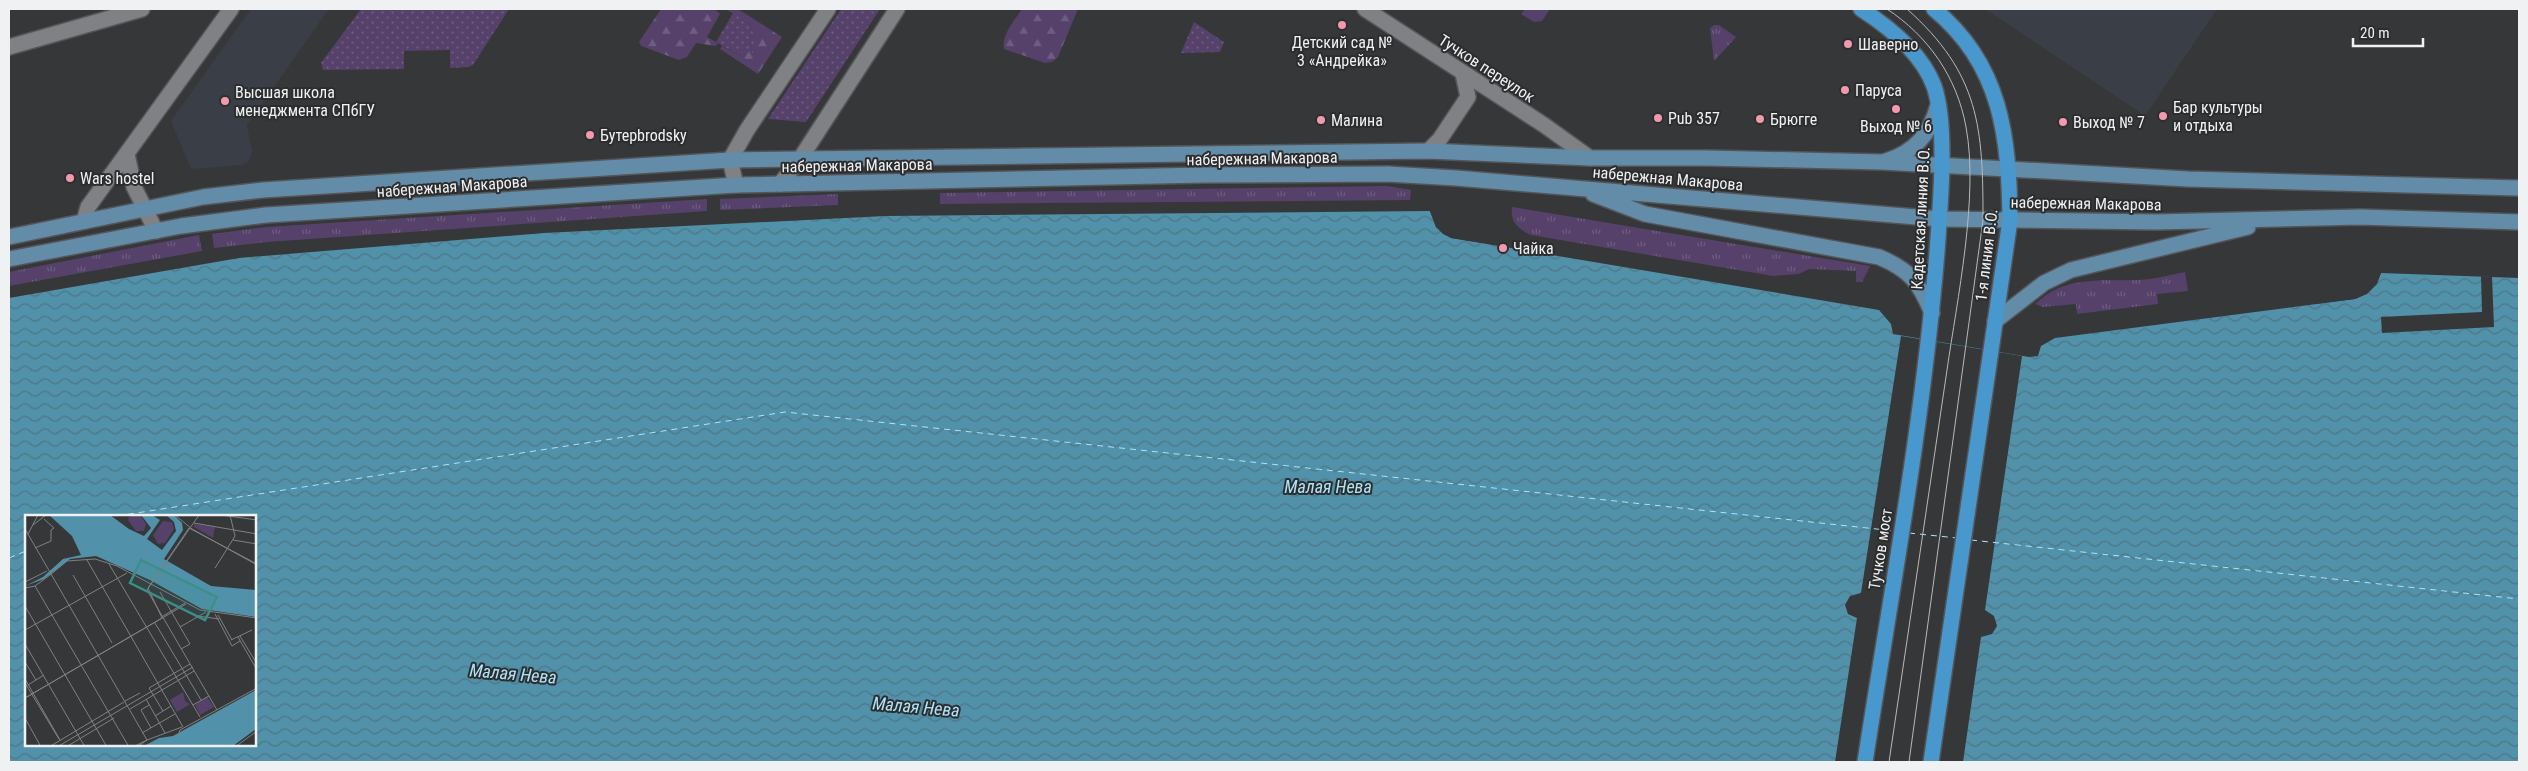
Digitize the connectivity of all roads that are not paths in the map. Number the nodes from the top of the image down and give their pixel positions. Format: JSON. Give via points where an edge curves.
{"nodes":[{"id":1,"x":142,"y":9,"type":"edge"},
{"id":2,"x":231,"y":9,"type":"edge"},
{"id":3,"x":828,"y":9,"type":"edge"},
{"id":4,"x":897,"y":9,"type":"edge"},
{"id":5,"x":1365,"y":9,"type":"edge"},
{"id":6,"x":1862,"y":9,"type":"edge"},
{"id":7,"x":1934,"y":9,"type":"edge"},
{"id":8,"x":9,"y":47,"type":"edge"},
{"id":9,"x":1463,"y":74,"type":"junction"},
{"id":10,"x":1938,"y":105,"type":"junction"},
{"id":11,"x":1428,"y":151,"type":"junction"},
{"id":12,"x":127,"y":154,"type":"junction"},
{"id":13,"x":1590,"y":158,"type":"junction"},
{"id":14,"x":800,"y":159,"type":"junction"},
{"id":15,"x":730,"y":160,"type":"junction"},
{"id":16,"x":1882,"y":162,"type":"junction"},
{"id":17,"x":1940,"y":166,"type":"junction"},
{"id":18,"x":2009,"y":171,"type":"junction"},
{"id":19,"x":780,"y":184,"type":"junction"},
{"id":20,"x":736,"y":186,"type":"junction"},
{"id":21,"x":1575,"y":187,"type":"junction"},
{"id":22,"x":2519,"y":188,"type":"edge"},
{"id":23,"x":144,"y":208,"type":"junction"},
{"id":24,"x":1940,"y":219,"type":"junction"},
{"id":25,"x":2010,"y":220,"type":"junction"},
{"id":26,"x":2277,"y":220,"type":"junction"},
{"id":27,"x":84,"y":221,"type":"junction"},
{"id":28,"x":2519,"y":222,"type":"edge"},
{"id":29,"x":156,"y":231,"type":"junction"},
{"id":30,"x":9,"y":237,"type":"edge"},
{"id":31,"x":9,"y":259,"type":"edge"},
{"id":32,"x":1932,"y":313,"type":"junction"},
{"id":33,"x":1995,"y":321,"type":"junction"},
{"id":34,"x":1930,"y":340,"type":"joint"},
{"id":35,"x":1865,"y":762,"type":"edge"},
{"id":36,"x":1931,"y":762,"type":"edge"}],
"edges":[{"from":1,"to":8,"type":"street"},
{"from":2,"to":12,"type":"street"},
{"from":3,"to":15,"type":"street"},
{"from":4,"to":14,"type":"street"},
{"from":5,"to":9,"type":"street","name":"Тучков переулок"},
{"from":6,"to":10,"type":"main road","name":"Кадетская линия В.О.","via":[[1880,22],[1924,67],[1934,86]]},
{"from":7,"to":18,"type":"main road","name":"1-я линия В.О.","via":[[1956,29],[1988,80],[2005,132]]},
{"from":9,"to":11,"type":"street","via":[[1468,97]]},
{"from":9,"to":13,"type":"street","name":"Тучков переулок"},
{"from":10,"to":16,"type":"main road","via":[[1925,136],[1913,148]]},
{"from":10,"to":17,"type":"main road","name":"Кадетская линия В.О."},
{"from":11,"to":13,"type":"main road","name":"набережная Макарова"},
{"from":11,"to":14,"type":"main road","name":"набережная Макарова"},
{"from":12,"to":23,"type":"street","via":[[134,186]]},
{"from":12,"to":27,"type":"street","via":[[88,207]]},
{"from":13,"to":16,"type":"main road","name":"набережная Макарова"},
{"from":14,"to":15,"type":"main road","name":"набережная Макарова"},
{"from":14,"to":19,"type":"street"},
{"from":15,"to":20,"type":"street"},
{"from":15,"to":23,"type":"main road","name":"набережная Макарова","via":[[263,190]]},
{"from":16,"to":17,"type":"main road","name":"набережная Макарова"},
{"from":17,"to":18,"type":"main road","name":"набережная Макарова"},
{"from":17,"to":24,"type":"main road","name":"Кадетская линия В.О."},
{"from":18,"to":22,"type":"main road","name":"набережная Макарова"},
{"from":18,"to":25,"type":"main road","name":"1-я линия В.О."},
{"from":19,"to":20,"type":"main road","name":"набережная Макарова"},
{"from":19,"to":21,"type":"main road","name":"набережная Макарова","via":[[1388,174]]},
{"from":20,"to":29,"type":"main road","name":"набережная Макарова","via":[[266,215]]},
{"from":21,"to":24,"type":"main road","name":"набережная Макарова"},
{"from":21,"to":32,"type":"main road","via":[[1645,214],[1879,257],[1896,264],[1916,280]]},
{"from":23,"to":27,"type":"main road","name":"набережная Макарова"},
{"from":23,"to":29,"type":"street"},
{"from":24,"to":25,"type":"main road","name":"набережная Макарова"},
{"from":24,"to":32,"type":"main road","name":"Кадетская линия В.О."},
{"from":25,"to":26,"type":"main road","name":"набережная Макарова"},
{"from":25,"to":33,"type":"main road","name":"1-я линия В.О."},
{"from":26,"to":28,"type":"main road","name":"набережная Макарова","via":[[2360,216]]},
{"from":26,"to":33,"type":"main road","via":[[2071,270],[2044,282]]},
{"from":27,"to":30,"type":"main road","name":"набережная Макарова"},
{"from":29,"to":31,"type":"main road","name":"набережная Макарова"},
{"from":32,"to":34,"type":"main road","name":"Кадетская линия В.О."},
{"from":33,"to":36,"type":"main road","name":"1-я линия В.О."},
{"from":34,"to":35,"type":"main road","name":"Тучков мост"}]}
